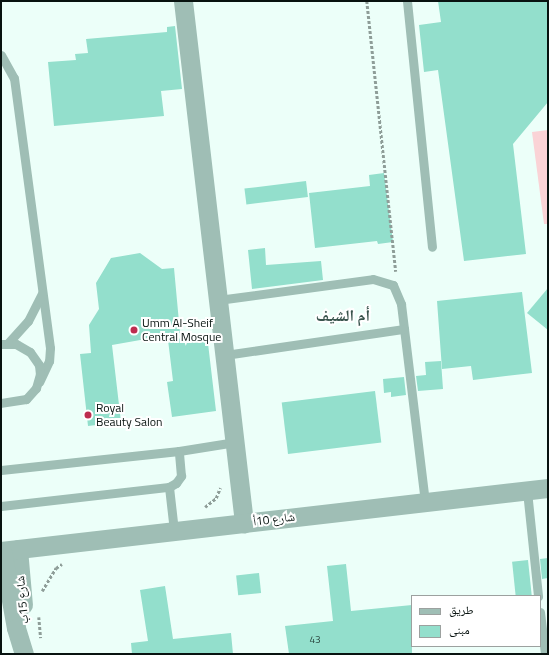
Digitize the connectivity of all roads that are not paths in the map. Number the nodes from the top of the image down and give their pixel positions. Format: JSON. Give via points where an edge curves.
{"nodes":[{"id":1,"x":183,"y":1,"type":"edge"},
{"id":2,"x":407,"y":1,"type":"edge"},
{"id":3,"x":1,"y":55,"type":"edge"},
{"id":4,"x":432,"y":247,"type":"dead end"},
{"id":5,"x":42,"y":294,"type":"junction"},
{"id":6,"x":218,"y":300,"type":"junction"},
{"id":7,"x":404,"y":330,"type":"junction"},
{"id":8,"x":4,"y":344,"type":"edge"},
{"id":9,"x":225,"y":355,"type":"junction"},
{"id":10,"x":39,"y":382,"type":"junction"},
{"id":11,"x":1,"y":404,"type":"edge"},
{"id":12,"x":235,"y":442,"type":"junction"},
{"id":13,"x":179,"y":451,"type":"junction"},
{"id":14,"x":1,"y":470,"type":"edge"},
{"id":15,"x":169,"y":487,"type":"junction"},
{"id":16,"x":548,"y":488,"type":"edge"},
{"id":17,"x":527,"y":491,"type":"junction"},
{"id":18,"x":425,"y":502,"type":"junction"},
{"id":19,"x":1,"y":506,"type":"edge"},
{"id":20,"x":244,"y":523,"type":"junction"},
{"id":21,"x":174,"y":531,"type":"junction"},
{"id":22,"x":7,"y":550,"type":"edge"},
{"id":23,"x":538,"y":595,"type":"edge"},
{"id":24,"x":541,"y":622,"type":"edge"},
{"id":25,"x":24,"y":653,"type":"edge"},
{"id":26,"x":544,"y":654,"type":"edge"}],
"edges":[{"from":1,"to":6,"type":"street"},
{"from":2,"to":4,"type":"lane"},
{"from":3,"to":5,"type":"lane","via":[[14,78]]},
{"from":5,"to":8,"type":"lane","via":[[28,321]]},
{"from":5,"to":10,"type":"lane","via":[[50,354]]},
{"from":6,"to":7,"type":"lane","via":[[373,279],[387,281],[393,285],[400,297]]},
{"from":6,"to":9,"type":"street"},
{"from":7,"to":9,"type":"lane"},
{"from":7,"to":18,"type":"lane"},
{"from":8,"to":10,"type":"lane","via":[[24,346],[36,358]]},
{"from":9,"to":12,"type":"street"},
{"from":10,"to":11,"type":"lane","via":[[26,398]]},
{"from":12,"to":13,"type":"lane"},
{"from":12,"to":20,"type":"street"},
{"from":13,"to":14,"type":"lane"},
{"from":13,"to":15,"type":"lane","via":[[181,476]]},
{"from":15,"to":19,"type":"lane"},
{"from":15,"to":21,"type":"lane"},
{"from":16,"to":17,"type":"street","name":"شارع 10أ"},
{"from":17,"to":18,"type":"street","name":"شارع 10أ"},
{"from":17,"to":23,"type":"lane"},
{"from":18,"to":20,"type":"street","name":"شارع 10أ"},
{"from":20,"to":21,"type":"street","name":"شارع 10أ"},
{"from":21,"to":22,"type":"street","name":"شارع 10أ"},
{"from":22,"to":25,"type":"street","name":"شارع 15ب","via":[[25,628]]},
{"from":24,"to":26,"type":"lane"}]}
